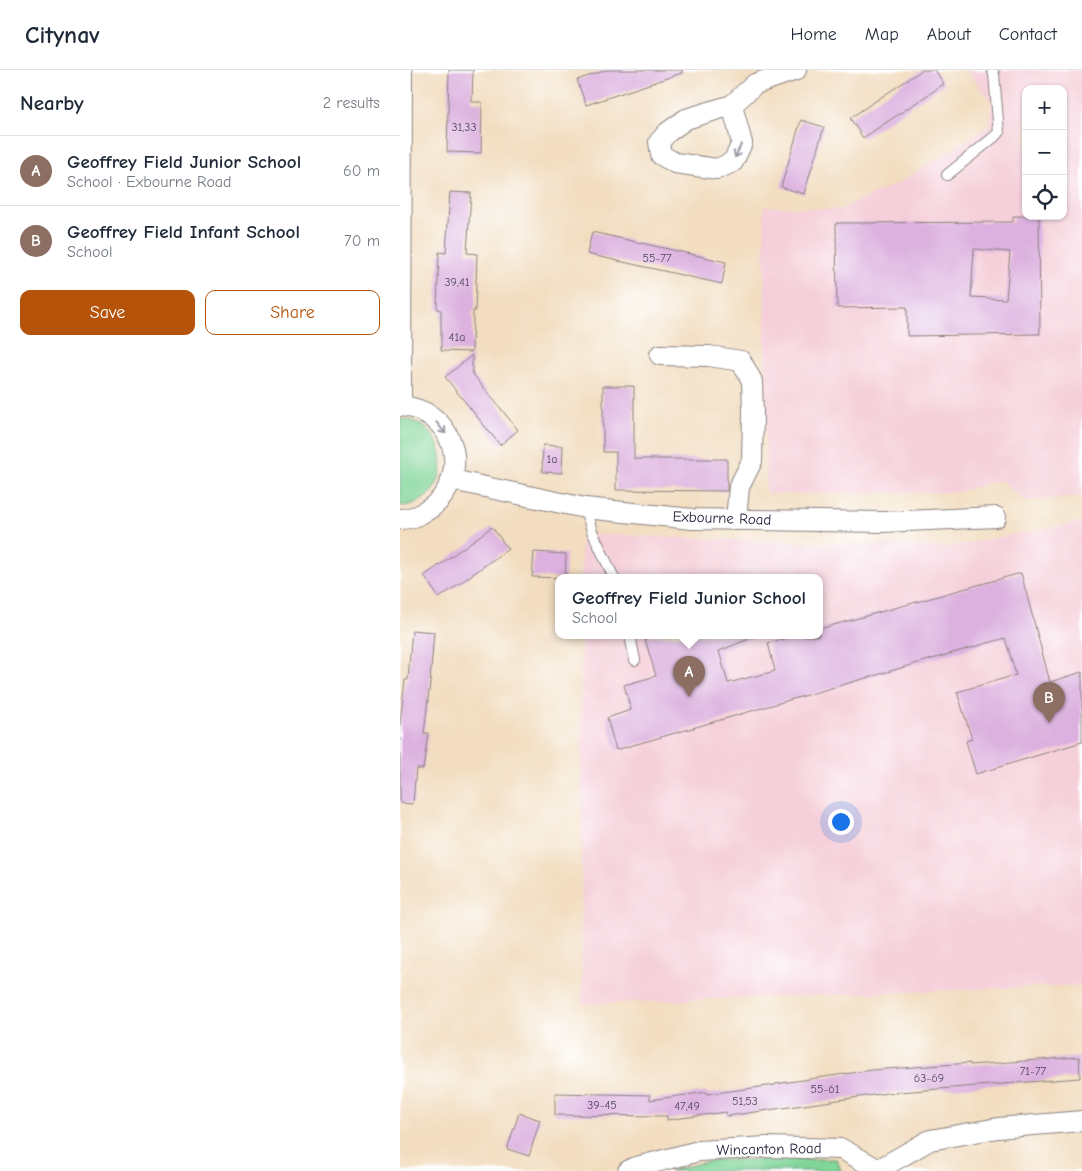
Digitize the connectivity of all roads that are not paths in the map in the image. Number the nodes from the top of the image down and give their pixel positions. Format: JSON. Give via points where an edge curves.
{"nodes":[{"id":1,"x":402,"y":70,"type":"edge"},
{"id":2,"x":796,"y":70,"type":"edge"},
{"id":3,"x":992,"y":70,"type":"edge"},
{"id":4,"x":732,"y":105,"type":"dead end"},
{"id":5,"x":947,"y":175,"type":"dead end"},
{"id":6,"x":660,"y":356,"type":"dead end"},
{"id":7,"x":400,"y":406,"type":"edge"},
{"id":8,"x":452,"y":480,"type":"junction"},
{"id":9,"x":585,"y":508,"type":"junction"},
{"id":10,"x":996,"y":517,"type":"dead end"},
{"id":11,"x":400,"y":519,"type":"edge"},
{"id":12,"x":736,"y":520,"type":"junction"},
{"id":13,"x":612,"y":574,"type":"edge"},
{"id":14,"x":631,"y":639,"type":"edge"},
{"id":15,"x":635,"y":660,"type":"dead end"},
{"id":16,"x":1082,"y":1121,"type":"edge"},
{"id":17,"x":877,"y":1170,"type":"edge"},
{"id":18,"x":628,"y":1171,"type":"edge"}],
"edges":[{"from":1,"to":7,"type":"street"},
{"from":2,"to":4,"type":"street","via":[[754,84]]},
{"from":3,"to":5,"type":"lane","via":[[999,133]]},
{"from":6,"to":12,"type":"street","via":[[709,356],[740,361],[752,381],[752,461],[739,487]]},
{"from":7,"to":8,"type":"street","one_way":true,"via":[[418,409],[445,430],[455,463]]},
{"from":8,"to":9,"type":"street","name":"Exbourne Road"},
{"from":8,"to":11,"type":"street","via":[[434,506]]},
{"from":9,"to":12,"type":"street","name":"Exbourne Road"},
{"from":9,"to":13,"type":"lane"},
{"from":10,"to":12,"type":"street","name":"Exbourne Road","via":[[883,522]]},
{"from":14,"to":15,"type":"lane"},
{"from":16,"to":17,"type":"street","name":"Wincanton Road","via":[[998,1128],[930,1140]]},
{"from":17,"to":18,"type":"street","name":"Wincanton Road","via":[[842,1149],[766,1147],[699,1151]]}]}
